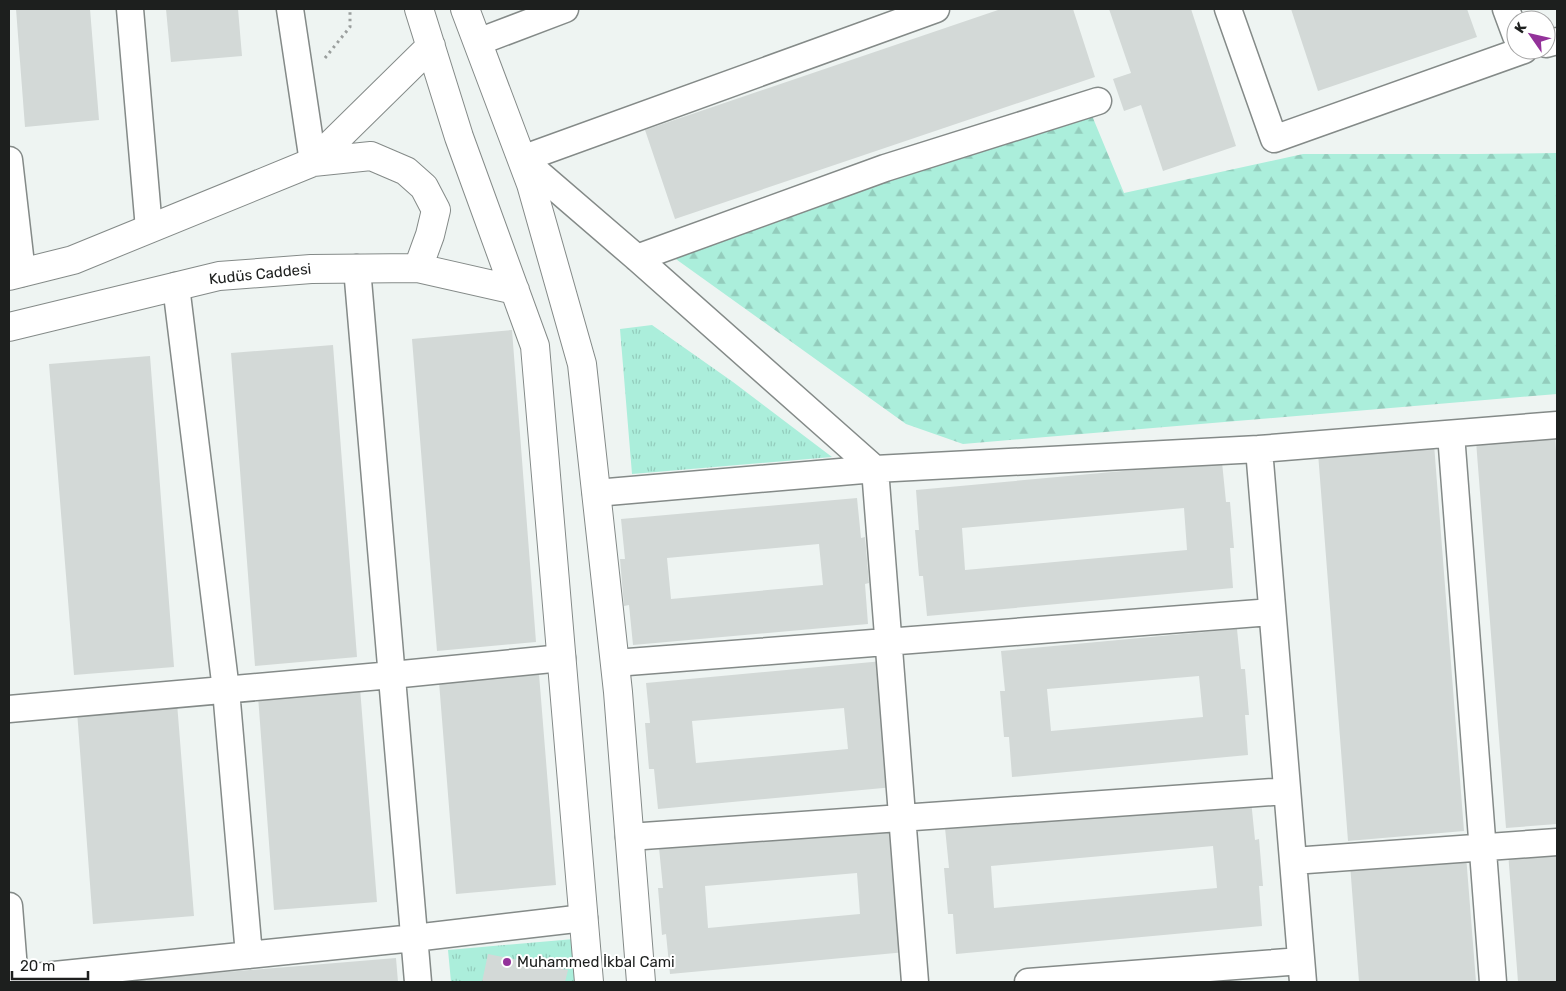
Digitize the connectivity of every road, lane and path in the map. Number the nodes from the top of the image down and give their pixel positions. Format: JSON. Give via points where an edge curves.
{"nodes":[{"id":1,"x":130,"y":9,"type":"edge"},
{"id":2,"x":290,"y":9,"type":"edge"},
{"id":3,"x":350,"y":9,"type":"edge"},
{"id":4,"x":419,"y":9,"type":"edge"},
{"id":5,"x":466,"y":9,"type":"edge"},
{"id":6,"x":565,"y":9,"type":"edge"},
{"id":7,"x":936,"y":9,"type":"edge"},
{"id":8,"x":1228,"y":9,"type":"edge"},
{"id":9,"x":478,"y":42,"type":"junction"},
{"id":10,"x":431,"y":46,"type":"junction"},
{"id":11,"x":1506,"y":53,"type":"edge"},
{"id":12,"x":326,"y":58,"type":"dead end"},
{"id":13,"x":1098,"y":101,"type":"dead end"},
{"id":14,"x":522,"y":159,"type":"junction"},
{"id":15,"x":9,"y":160,"type":"edge"},
{"id":16,"x":313,"y":162,"type":"junction"},
{"id":17,"x":149,"y":229,"type":"junction"},
{"id":18,"x":637,"y":258,"type":"junction"},
{"id":19,"x":357,"y":268,"type":"junction"},
{"id":20,"x":418,"y":268,"type":"junction"},
{"id":21,"x":15,"y":275,"type":"edge"},
{"id":22,"x":176,"y":286,"type":"junction"},
{"id":23,"x":515,"y":290,"type":"junction"},
{"id":24,"x":9,"y":327,"type":"edge"},
{"id":25,"x":1557,"y":425,"type":"edge"},
{"id":26,"x":1451,"y":434,"type":"junction"},
{"id":27,"x":1259,"y":449,"type":"junction"},
{"id":28,"x":875,"y":469,"type":"junction"},
{"id":29,"x":596,"y":493,"type":"junction"},
{"id":30,"x":1272,"y":612,"type":"junction"},
{"id":31,"x":888,"y":642,"type":"junction"},
{"id":32,"x":562,"y":658,"type":"junction"},
{"id":33,"x":615,"y":663,"type":"junction"},
{"id":34,"x":392,"y":676,"type":"junction"},
{"id":35,"x":226,"y":690,"type":"junction"},
{"id":36,"x":9,"y":710,"type":"edge"},
{"id":37,"x":1287,"y":791,"type":"junction"},
{"id":38,"x":902,"y":818,"type":"junction"},
{"id":39,"x":629,"y":837,"type":"junction"},
{"id":40,"x":1557,"y":842,"type":"edge"},
{"id":41,"x":1482,"y":848,"type":"junction"},
{"id":42,"x":1293,"y":861,"type":"junction"},
{"id":43,"x":9,"y":906,"type":"edge"},
{"id":44,"x":584,"y":918,"type":"junction"},
{"id":45,"x":414,"y":938,"type":"junction"},
{"id":46,"x":249,"y":955,"type":"junction"},
{"id":47,"x":1302,"y":972,"type":"edge"},
{"id":48,"x":15,"y":981,"type":"edge"},
{"id":49,"x":418,"y":982,"type":"edge"},
{"id":50,"x":589,"y":982,"type":"edge"},
{"id":51,"x":641,"y":982,"type":"edge"},
{"id":52,"x":915,"y":982,"type":"edge"},
{"id":53,"x":1028,"y":982,"type":"edge"},
{"id":54,"x":1492,"y":982,"type":"edge"}],
"edges":[{"from":1,"to":17,"type":"street"},
{"from":2,"to":16,"type":"street"},
{"from":3,"to":12,"type":"path","via":[[350,27]]},
{"from":4,"to":10,"type":"street"},
{"from":5,"to":9,"type":"street"},
{"from":6,"to":9,"type":"street"},
{"from":7,"to":14,"type":"street"},
{"from":8,"to":11,"type":"street","via":[[1274,139]]},
{"from":9,"to":14,"type":"street"},
{"from":10,"to":16,"type":"street"},
{"from":10,"to":23,"type":"street","via":[[459,137]]},
{"from":13,"to":18,"type":"street","via":[[885,168]]},
{"from":14,"to":18,"type":"street"},
{"from":14,"to":29,"type":"street","via":[[582,364]]},
{"from":15,"to":21,"type":"street"},
{"from":16,"to":17,"type":"street"},
{"from":16,"to":20,"type":"street","via":[[371,156],[406,171],[424,187],[436,210]]},
{"from":17,"to":21,"type":"street","via":[[73,260]]},
{"from":18,"to":28,"type":"street"},
{"from":19,"to":20,"type":"street","name":"Kudüs Caddesi"},
{"from":19,"to":22,"type":"street","name":"Kudüs Caddesi","via":[[219,276]]},
{"from":19,"to":34,"type":"street"},
{"from":20,"to":23,"type":"street","name":"Kudüs Caddesi"},
{"from":22,"to":24,"type":"street","name":"Kudüs Caddesi"},
{"from":22,"to":35,"type":"street"},
{"from":23,"to":32,"type":"street","via":[[536,346]]},
{"from":25,"to":26,"type":"street"},
{"from":26,"to":27,"type":"street"},
{"from":26,"to":41,"type":"street"},
{"from":27,"to":28,"type":"street"},
{"from":27,"to":30,"type":"street"},
{"from":28,"to":29,"type":"street"},
{"from":28,"to":31,"type":"street"},
{"from":29,"to":33,"type":"street"},
{"from":30,"to":31,"type":"street"},
{"from":30,"to":37,"type":"street"},
{"from":31,"to":33,"type":"street"},
{"from":31,"to":38,"type":"street"},
{"from":32,"to":34,"type":"street"},
{"from":32,"to":44,"type":"street"},
{"from":33,"to":39,"type":"street"},
{"from":34,"to":35,"type":"street"},
{"from":34,"to":45,"type":"street"},
{"from":35,"to":36,"type":"street"},
{"from":35,"to":46,"type":"street"},
{"from":37,"to":38,"type":"street"},
{"from":37,"to":42,"type":"street"},
{"from":38,"to":39,"type":"street"},
{"from":38,"to":52,"type":"street"},
{"from":39,"to":51,"type":"street"},
{"from":40,"to":41,"type":"street"},
{"from":41,"to":42,"type":"street"},
{"from":41,"to":54,"type":"street"},
{"from":42,"to":47,"type":"street"},
{"from":43,"to":48,"type":"street"},
{"from":44,"to":45,"type":"street"},
{"from":44,"to":50,"type":"street"},
{"from":45,"to":46,"type":"street"},
{"from":45,"to":49,"type":"street"},
{"from":46,"to":48,"type":"street"},
{"from":47,"to":53,"type":"street"}]}
